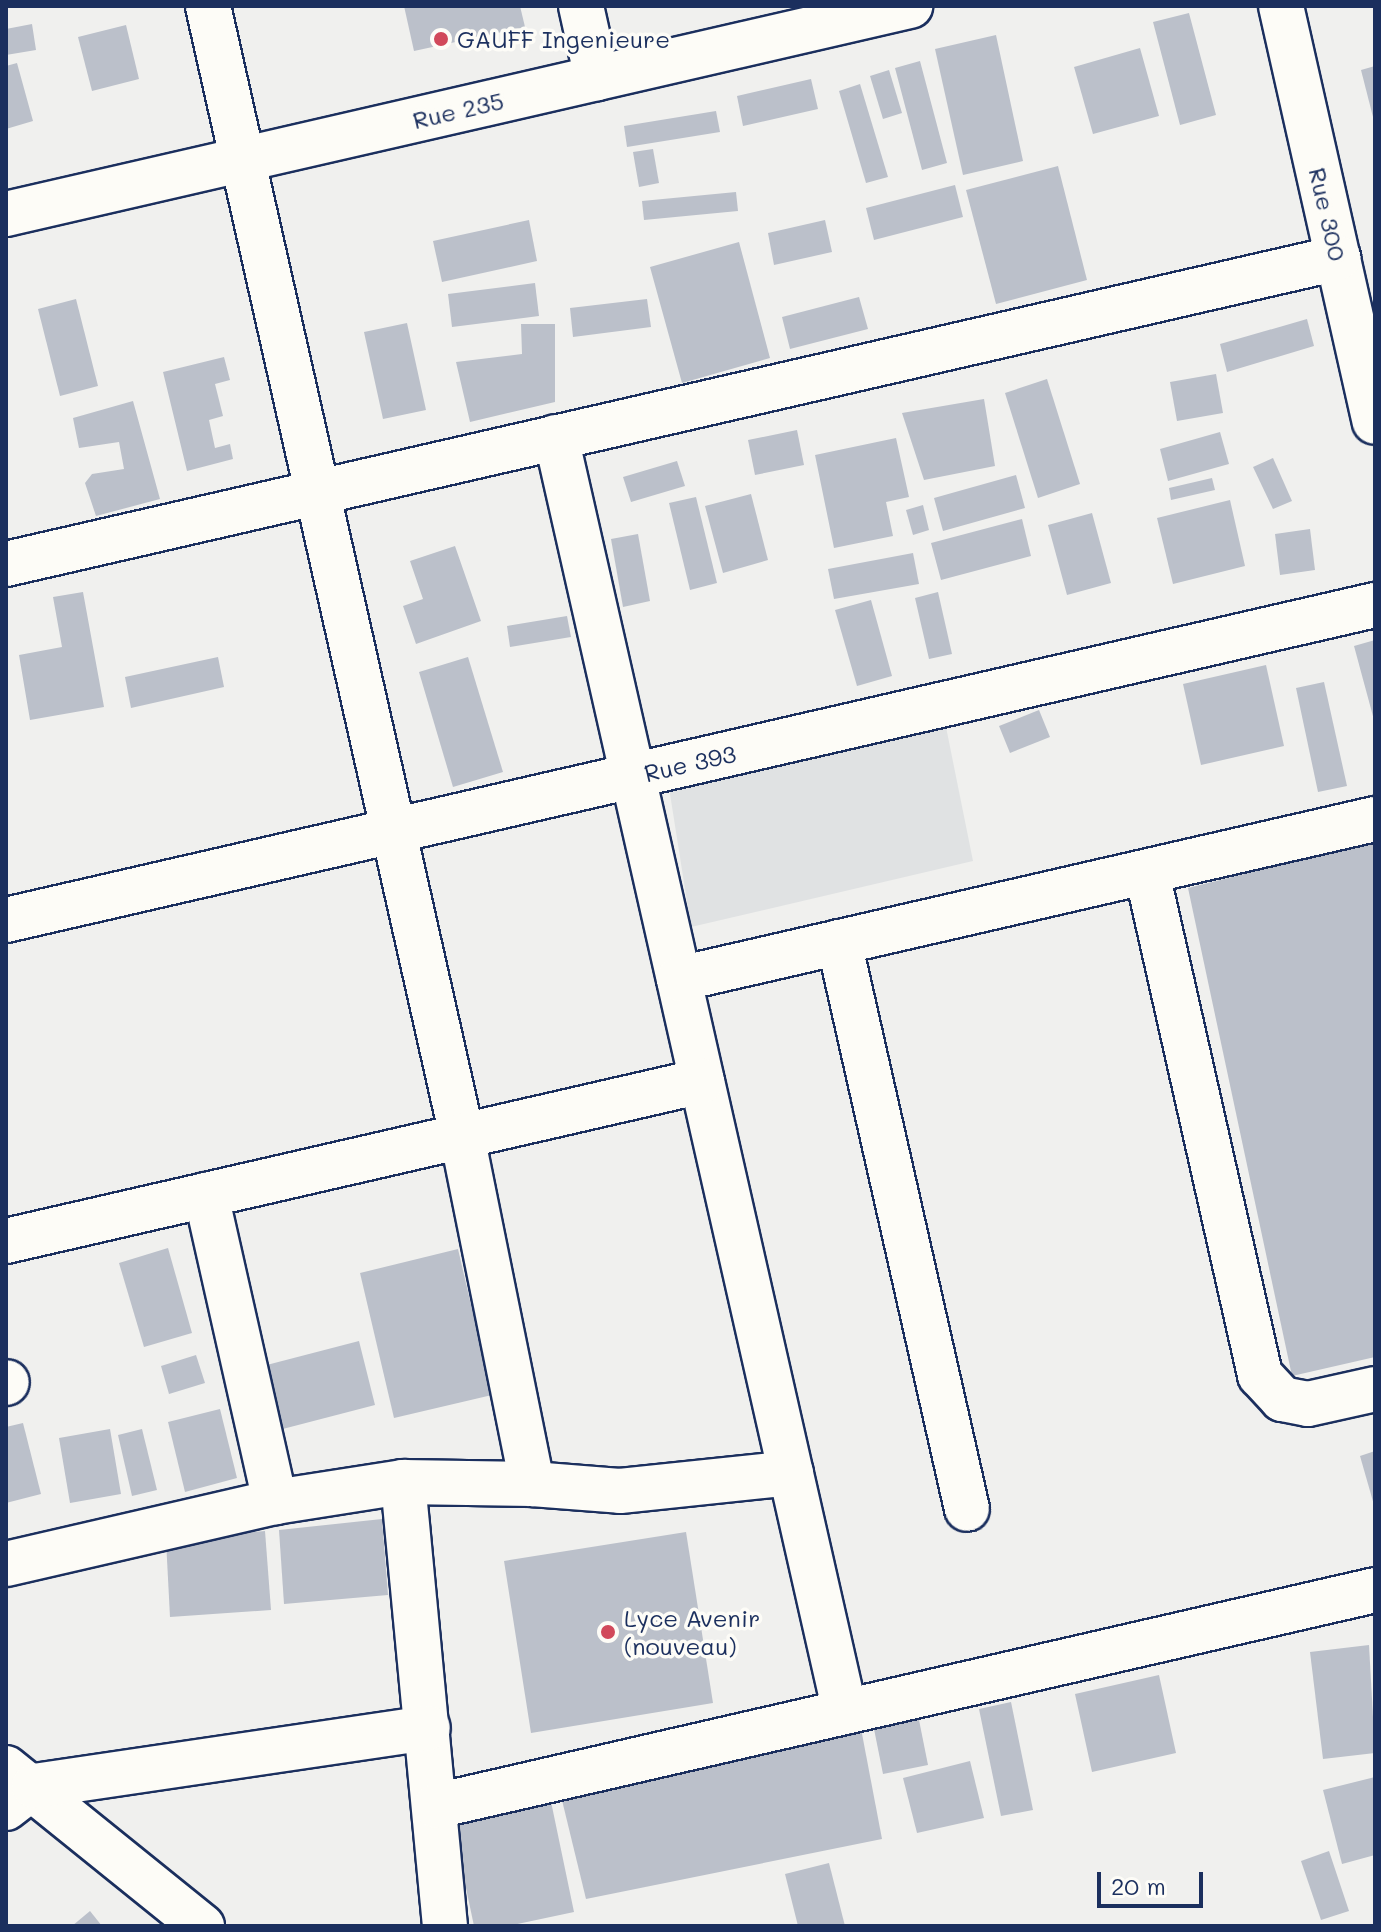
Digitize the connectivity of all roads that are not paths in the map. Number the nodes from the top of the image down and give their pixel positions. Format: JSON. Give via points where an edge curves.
{"nodes":[{"id":1,"x":208,"y":6,"type":"edge"},
{"id":2,"x":581,"y":6,"type":"edge"},
{"id":3,"x":910,"y":6,"type":"edge"},
{"id":4,"x":1281,"y":6,"type":"edge"},
{"id":5,"x":597,"y":78,"type":"junction"},
{"id":6,"x":240,"y":160,"type":"junction"},
{"id":7,"x":6,"y":214,"type":"edge"},
{"id":8,"x":1338,"y":258,"type":"junction"},
{"id":9,"x":1375,"y":422,"type":"edge"},
{"id":10,"x":556,"y":437,"type":"junction"},
{"id":11,"x":315,"y":493,"type":"junction"},
{"id":12,"x":6,"y":564,"type":"edge"},
{"id":13,"x":1375,"y":605,"type":"edge"},
{"id":14,"x":633,"y":776,"type":"junction"},
{"id":15,"x":1375,"y":819,"type":"edge"},
{"id":16,"x":392,"y":831,"type":"junction"},
{"id":17,"x":1147,"y":873,"type":"junction"},
{"id":18,"x":6,"y":920,"type":"edge"},
{"id":19,"x":839,"y":942,"type":"junction"},
{"id":20,"x":679,"y":979,"type":"junction"},
{"id":21,"x":702,"y":1081,"type":"junction"},
{"id":22,"x":462,"y":1136,"type":"junction"},
{"id":23,"x":206,"y":1195,"type":"junction"},
{"id":24,"x":6,"y":1241,"type":"edge"},
{"id":25,"x":1375,"y":1389,"type":"edge"},
{"id":26,"x":791,"y":1473,"type":"junction"},
{"id":27,"x":403,"y":1482,"type":"junction"},
{"id":28,"x":532,"y":1484,"type":"junction"},
{"id":29,"x":275,"y":1502,"type":"junction"},
{"id":30,"x":967,"y":1509,"type":"dead end"},
{"id":31,"x":6,"y":1564,"type":"edge"},
{"id":32,"x":1375,"y":1590,"type":"edge"},
{"id":33,"x":845,"y":1712,"type":"junction"},
{"id":34,"x":428,"y":1728,"type":"junction"},
{"id":35,"x":15,"y":1787,"type":"edge"},
{"id":36,"x":436,"y":1806,"type":"junction"},
{"id":37,"x":202,"y":1926,"type":"edge"},
{"id":38,"x":445,"y":1926,"type":"edge"}],
"edges":[{"from":1,"to":6,"type":"street"},
{"from":2,"to":5,"type":"street"},
{"from":3,"to":5,"type":"street","name":"Rue 235"},
{"from":4,"to":8,"type":"street","name":"Rue 300"},
{"from":5,"to":6,"type":"street","name":"Rue 235"},
{"from":6,"to":7,"type":"street","name":"Rue 235"},
{"from":6,"to":11,"type":"street"},
{"from":8,"to":9,"type":"street","name":"Rue 300"},
{"from":8,"to":10,"type":"street"},
{"from":10,"to":11,"type":"street"},
{"from":10,"to":14,"type":"street"},
{"from":11,"to":12,"type":"street"},
{"from":11,"to":16,"type":"street"},
{"from":13,"to":14,"type":"street","name":"Rue 393"},
{"from":14,"to":16,"type":"street","name":"Rue 393"},
{"from":14,"to":20,"type":"street"},
{"from":15,"to":17,"type":"street"},
{"from":16,"to":18,"type":"street","name":"Rue 393"},
{"from":16,"to":22,"type":"street"},
{"from":17,"to":19,"type":"street"},
{"from":17,"to":25,"type":"street","via":[[1260,1375],[1282,1399],[1308,1404]]},
{"from":19,"to":20,"type":"street"},
{"from":19,"to":30,"type":"street"},
{"from":20,"to":21,"type":"street"},
{"from":21,"to":22,"type":"street"},
{"from":21,"to":26,"type":"street"},
{"from":22,"to":23,"type":"street"},
{"from":22,"to":28,"type":"street"},
{"from":23,"to":24,"type":"street"},
{"from":23,"to":29,"type":"street"},
{"from":26,"to":28,"type":"street","via":[[620,1491]]},
{"from":26,"to":33,"type":"street"},
{"from":27,"to":28,"type":"street"},
{"from":27,"to":29,"type":"street"},
{"from":27,"to":34,"type":"street"},
{"from":29,"to":31,"type":"street"},
{"from":32,"to":33,"type":"street"},
{"from":33,"to":36,"type":"street"},
{"from":34,"to":35,"type":"street"},
{"from":34,"to":36,"type":"street"},
{"from":35,"to":37,"type":"street"},
{"from":36,"to":38,"type":"street"}]}
